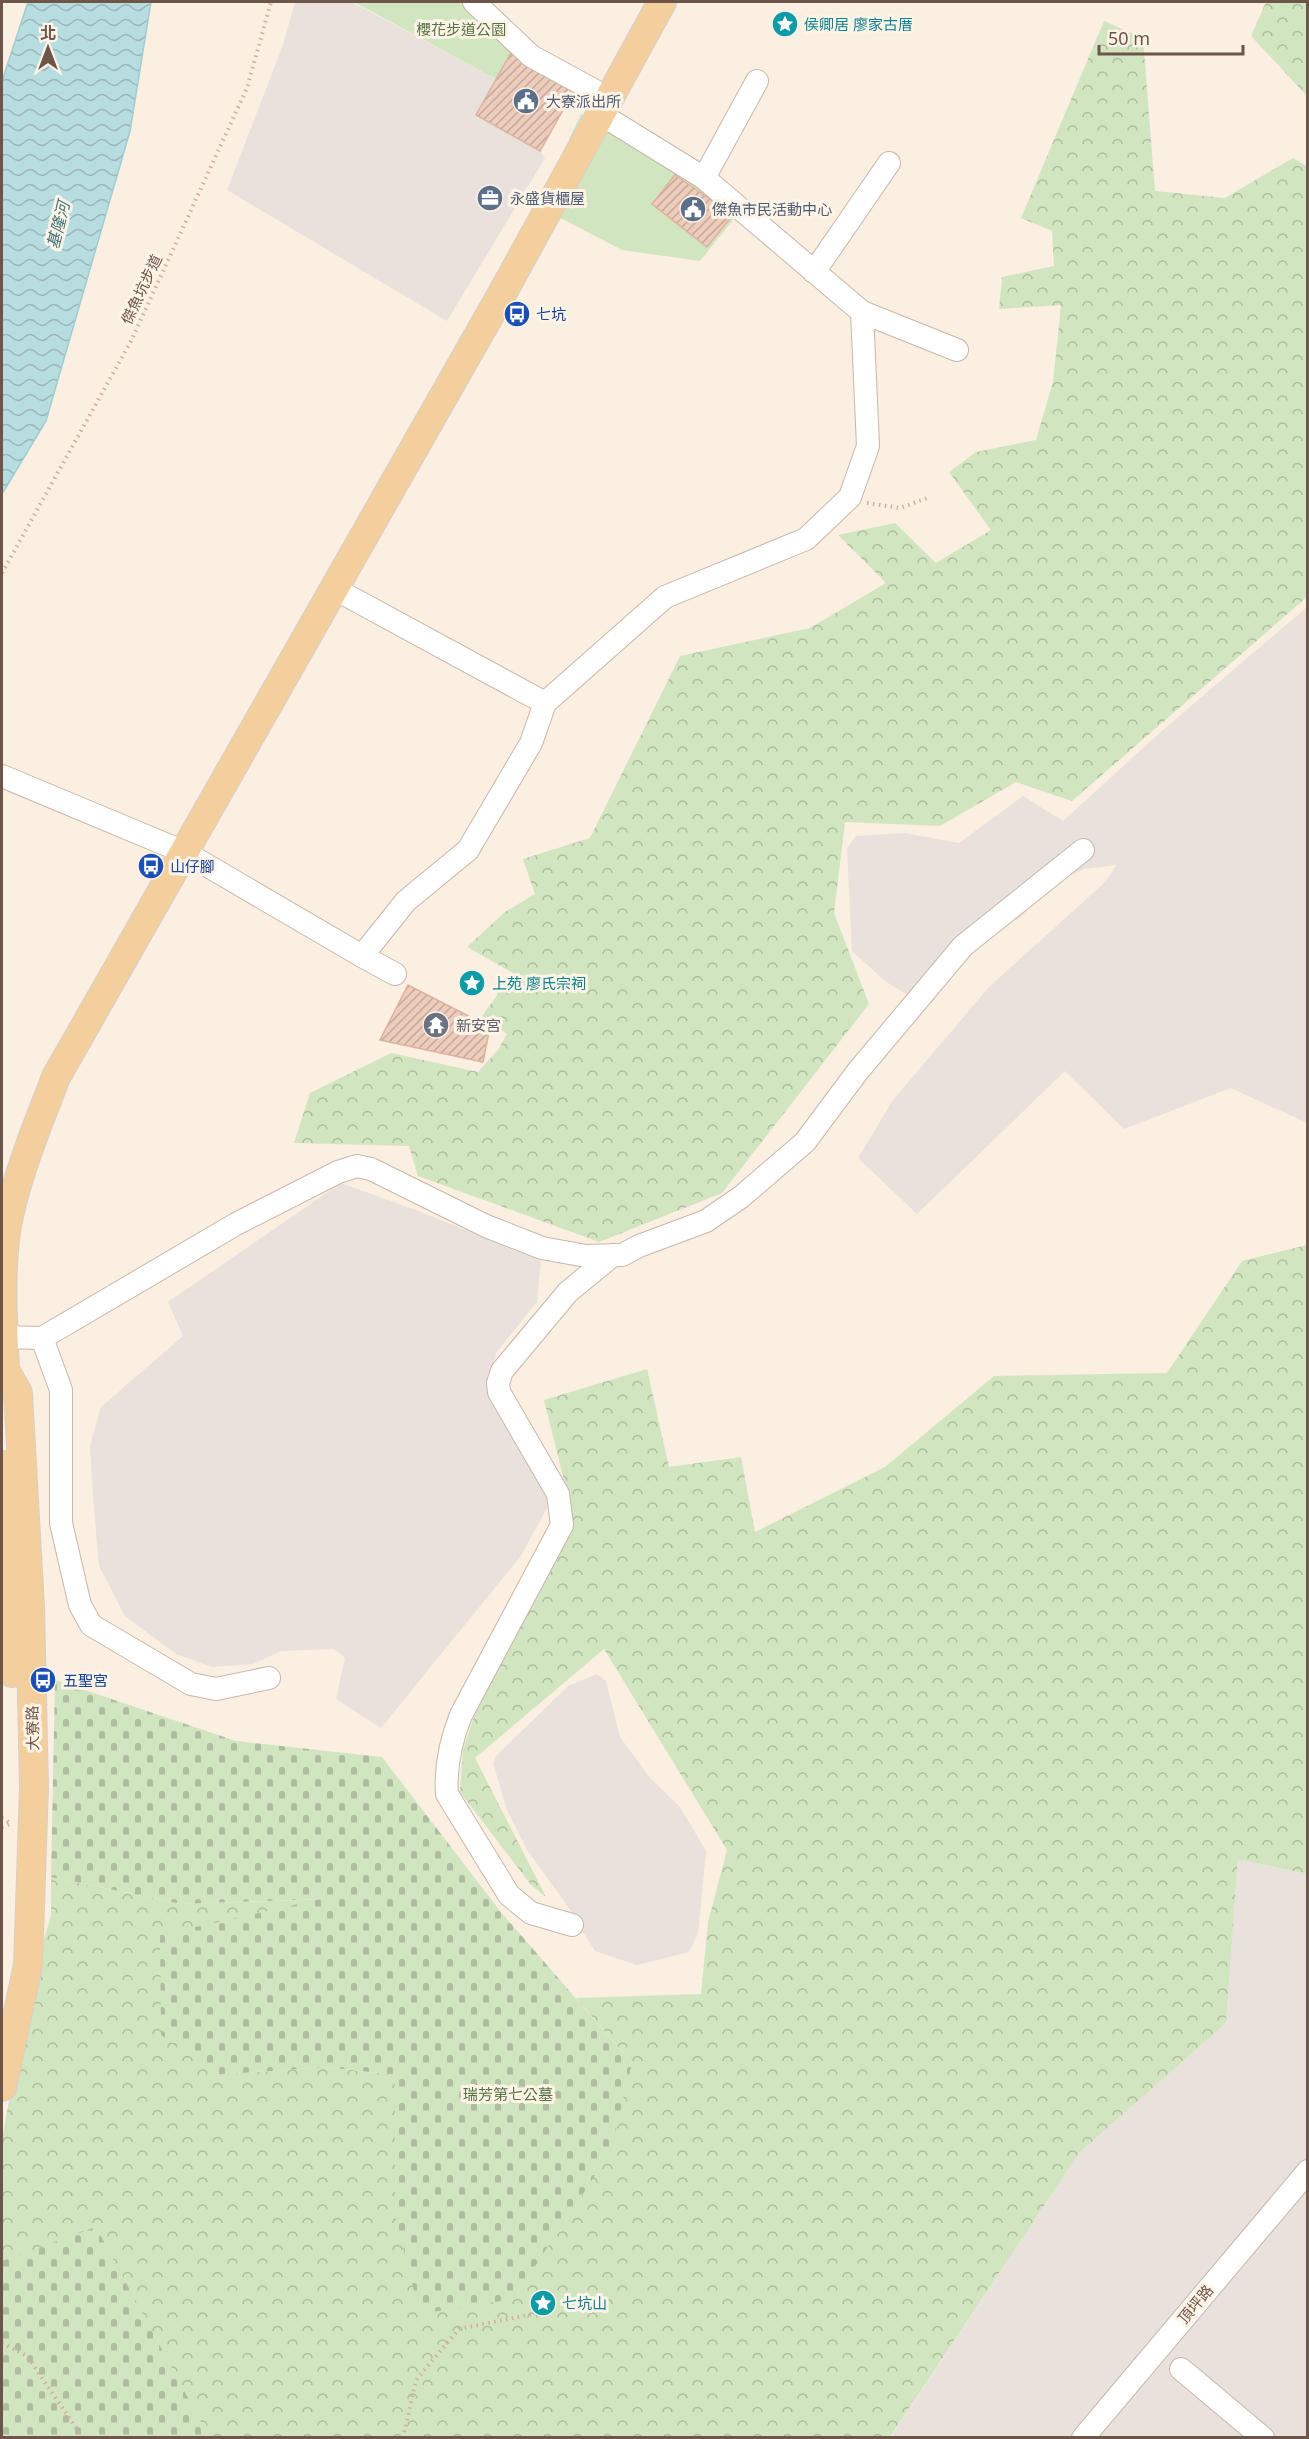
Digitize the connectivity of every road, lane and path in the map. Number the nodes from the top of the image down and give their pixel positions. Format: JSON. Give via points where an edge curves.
{"nodes":[{"id":1,"x":271,"y":2,"type":"edge"},
{"id":2,"x":474,"y":2,"type":"edge"},
{"id":3,"x":662,"y":2,"type":"edge"},
{"id":4,"x":757,"y":81,"type":"dead end"},
{"id":5,"x":606,"y":107,"type":"junction"},
{"id":6,"x":889,"y":163,"type":"dead end"},
{"id":7,"x":704,"y":178,"type":"junction"},
{"id":8,"x":814,"y":272,"type":"junction"},
{"id":9,"x":862,"y":312,"type":"junction"},
{"id":10,"x":957,"y":350,"type":"dead end"},
{"id":11,"x":850,"y":496,"type":"junction"},
{"id":12,"x":930,"y":497,"type":"dead end"},
{"id":13,"x":2,"y":573,"type":"edge"},
{"id":14,"x":334,"y":589,"type":"junction"},
{"id":15,"x":545,"y":703,"type":"junction"},
{"id":16,"x":2,"y":776,"type":"edge"},
{"id":17,"x":1083,"y":850,"type":"dead end"},
{"id":18,"x":184,"y":852,"type":"junction"},
{"id":19,"x":362,"y":956,"type":"junction"},
{"id":20,"x":395,"y":974,"type":"dead end"},
{"id":21,"x":613,"y":1256,"type":"junction"},
{"id":22,"x":3,"y":1329,"type":"edge"},
{"id":23,"x":42,"y":1338,"type":"junction"},
{"id":24,"x":3,"y":1375,"type":"edge"},
{"id":25,"x":2,"y":1466,"type":"edge"},
{"id":26,"x":269,"y":1678,"type":"dead end"},
{"id":27,"x":2,"y":1818,"type":"edge"},
{"id":28,"x":2,"y":1827,"type":"edge"},
{"id":29,"x":572,"y":1925,"type":"dead end"},
{"id":30,"x":2,"y":2009,"type":"edge"},
{"id":31,"x":2,"y":2087,"type":"edge"},
{"id":32,"x":1308,"y":2171,"type":"edge"},
{"id":33,"x":533,"y":2314,"type":"dead end"},
{"id":34,"x":2,"y":2343,"type":"edge"},
{"id":35,"x":1181,"y":2369,"type":"dead end"},
{"id":36,"x":83,"y":2438,"type":"edge"},
{"id":37,"x":403,"y":2438,"type":"edge"},
{"id":38,"x":1083,"y":2438,"type":"edge"},
{"id":39,"x":1263,"y":2438,"type":"edge"}],
"edges":[{"from":1,"to":13,"type":"path","name":"傑魚坑步道","via":[[248,88],[131,341]]},
{"from":2,"to":5,"type":"street","via":[[531,56]]},
{"from":3,"to":5,"type":"main road","name":"大寮路"},
{"from":4,"to":7,"type":"street"},
{"from":5,"to":7,"type":"street"},
{"from":5,"to":14,"type":"main road","name":"大寮路"},
{"from":6,"to":8,"type":"street"},
{"from":7,"to":8,"type":"street"},
{"from":8,"to":9,"type":"street"},
{"from":9,"to":10,"type":"street"},
{"from":9,"to":11,"type":"street","via":[[868,446]]},
{"from":11,"to":12,"type":"path","via":[[900,508]]},
{"from":11,"to":15,"type":"street","via":[[806,539],[665,597]]},
{"from":14,"to":15,"type":"street"},
{"from":14,"to":18,"type":"main road","name":"大寮路"},
{"from":15,"to":19,"type":"street","via":[[531,743],[468,850],[406,901]]},
{"from":16,"to":18,"type":"street"},
{"from":17,"to":21,"type":"street","via":[[963,946],[858,1071],[805,1142],[741,1197],[706,1221]]},
{"from":18,"to":19,"type":"street"},
{"from":18,"to":22,"type":"main road","name":"大寮路","via":[[52,1087],[5,1231]]},
{"from":19,"to":20,"type":"street"},
{"from":21,"to":23,"type":"street","via":[[586,1256],[542,1248],[357,1166],[236,1224]]},
{"from":21,"to":29,"type":"street","via":[[568,1292],[502,1371],[498,1383],[499,1392],[558,1494],[562,1525],[461,1715],[446,1779],[447,1794],[509,1895],[531,1913]]},
{"from":22,"to":23,"type":"street"},
{"from":22,"to":24,"type":"main road","name":"大寮路"},
{"from":23,"to":26,"type":"street","via":[[61,1390],[62,1531],[80,1605],[91,1625],[191,1684],[216,1689]]},
{"from":24,"to":31,"type":"main road","name":"大寮路","via":[[18,1393],[30,1607],[34,1787],[28,1965]]},
{"from":25,"to":30,"type":"main road","name":"大寮路","via":[[16,1784],[11,1957]]},
{"from":27,"to":28,"type":"path","via":[[11,1824]]},
{"from":32,"to":38,"type":"street","name":"頂坪路"},
{"from":33,"to":37,"type":"path","via":[[459,2329],[416,2380]]},
{"from":34,"to":36,"type":"path","via":[[27,2356]]},
{"from":35,"to":39,"type":"street"}]}
